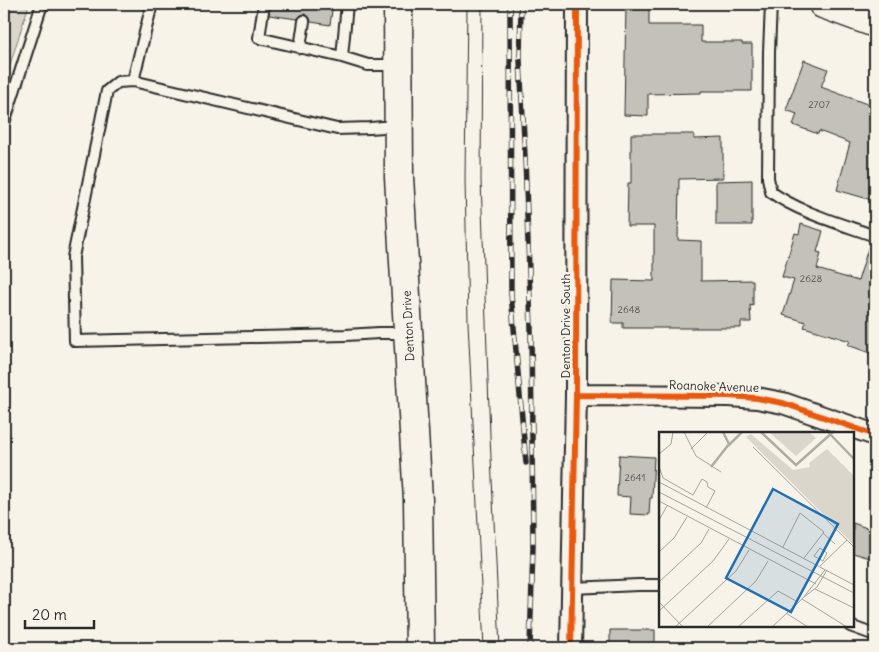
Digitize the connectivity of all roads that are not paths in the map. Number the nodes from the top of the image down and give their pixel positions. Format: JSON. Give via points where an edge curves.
{"nodes":[{"id":1,"x":42,"y":4,"type":"edge"},
{"id":2,"x":152,"y":4,"type":"edge"},
{"id":3,"x":264,"y":4,"type":"edge"},
{"id":4,"x":347,"y":4,"type":"edge"},
{"id":5,"x":398,"y":4,"type":"edge"},
{"id":6,"x":577,"y":4,"type":"edge"},
{"id":7,"x":771,"y":4,"type":"edge"},
{"id":8,"x":823,"y":4,"type":"edge"},
{"id":9,"x":304,"y":21,"type":"dead end"},
{"id":10,"x":875,"y":23,"type":"edge"},
{"id":11,"x":300,"y":48,"type":"junction"},
{"id":12,"x":342,"y":57,"type":"junction"},
{"id":13,"x":398,"y":66,"type":"junction"},
{"id":14,"x":133,"y":81,"type":"junction"},
{"id":15,"x":4,"y":123,"type":"edge"},
{"id":16,"x":399,"y":126,"type":"junction"},
{"id":17,"x":875,"y":236,"type":"edge"},
{"id":18,"x":409,"y":333,"type":"junction"},
{"id":19,"x":576,"y":395,"type":"junction"},
{"id":20,"x":875,"y":435,"type":"edge"},
{"id":21,"x":659,"y":585,"type":"edge"},
{"id":22,"x":572,"y":588,"type":"junction"},
{"id":23,"x":853,"y":627,"type":"edge"},
{"id":24,"x":875,"y":635,"type":"edge"},
{"id":25,"x":420,"y":648,"type":"edge"},
{"id":26,"x":571,"y":648,"type":"edge"}],
"edges":[{"from":1,"to":15,"type":"lane"},
{"from":2,"to":14,"type":"lane"},
{"from":3,"to":11,"type":"lane","via":[[259,38]]},
{"from":4,"to":12,"type":"lane"},
{"from":5,"to":13,"type":"main road","name":"Denton Drive"},
{"from":6,"to":19,"type":"street","name":"Denton Drive South"},
{"from":7,"to":17,"type":"lane","via":[[768,178],[771,192],[783,201]]},
{"from":8,"to":10,"type":"main road"},
{"from":9,"to":11,"type":"lane"},
{"from":11,"to":12,"type":"lane"},
{"from":12,"to":13,"type":"lane","via":[[368,65]]},
{"from":13,"to":16,"type":"main road","name":"Denton Drive"},
{"from":14,"to":16,"type":"lane","via":[[336,129]]},
{"from":14,"to":18,"type":"lane","via":[[118,82],[107,91],[73,258],[74,341]]},
{"from":16,"to":18,"type":"main road","name":"Denton Drive"},
{"from":18,"to":25,"type":"main road","name":"Denton Drive","via":[[418,500]]},
{"from":19,"to":20,"type":"street","name":"Roanoke Avenue","via":[[757,398],[783,403]]},
{"from":19,"to":22,"type":"street","name":"Denton Drive South"},
{"from":21,"to":22,"type":"lane"},
{"from":22,"to":26,"type":"street","name":"Denton Drive South"},
{"from":23,"to":24,"type":"lane"}]}
